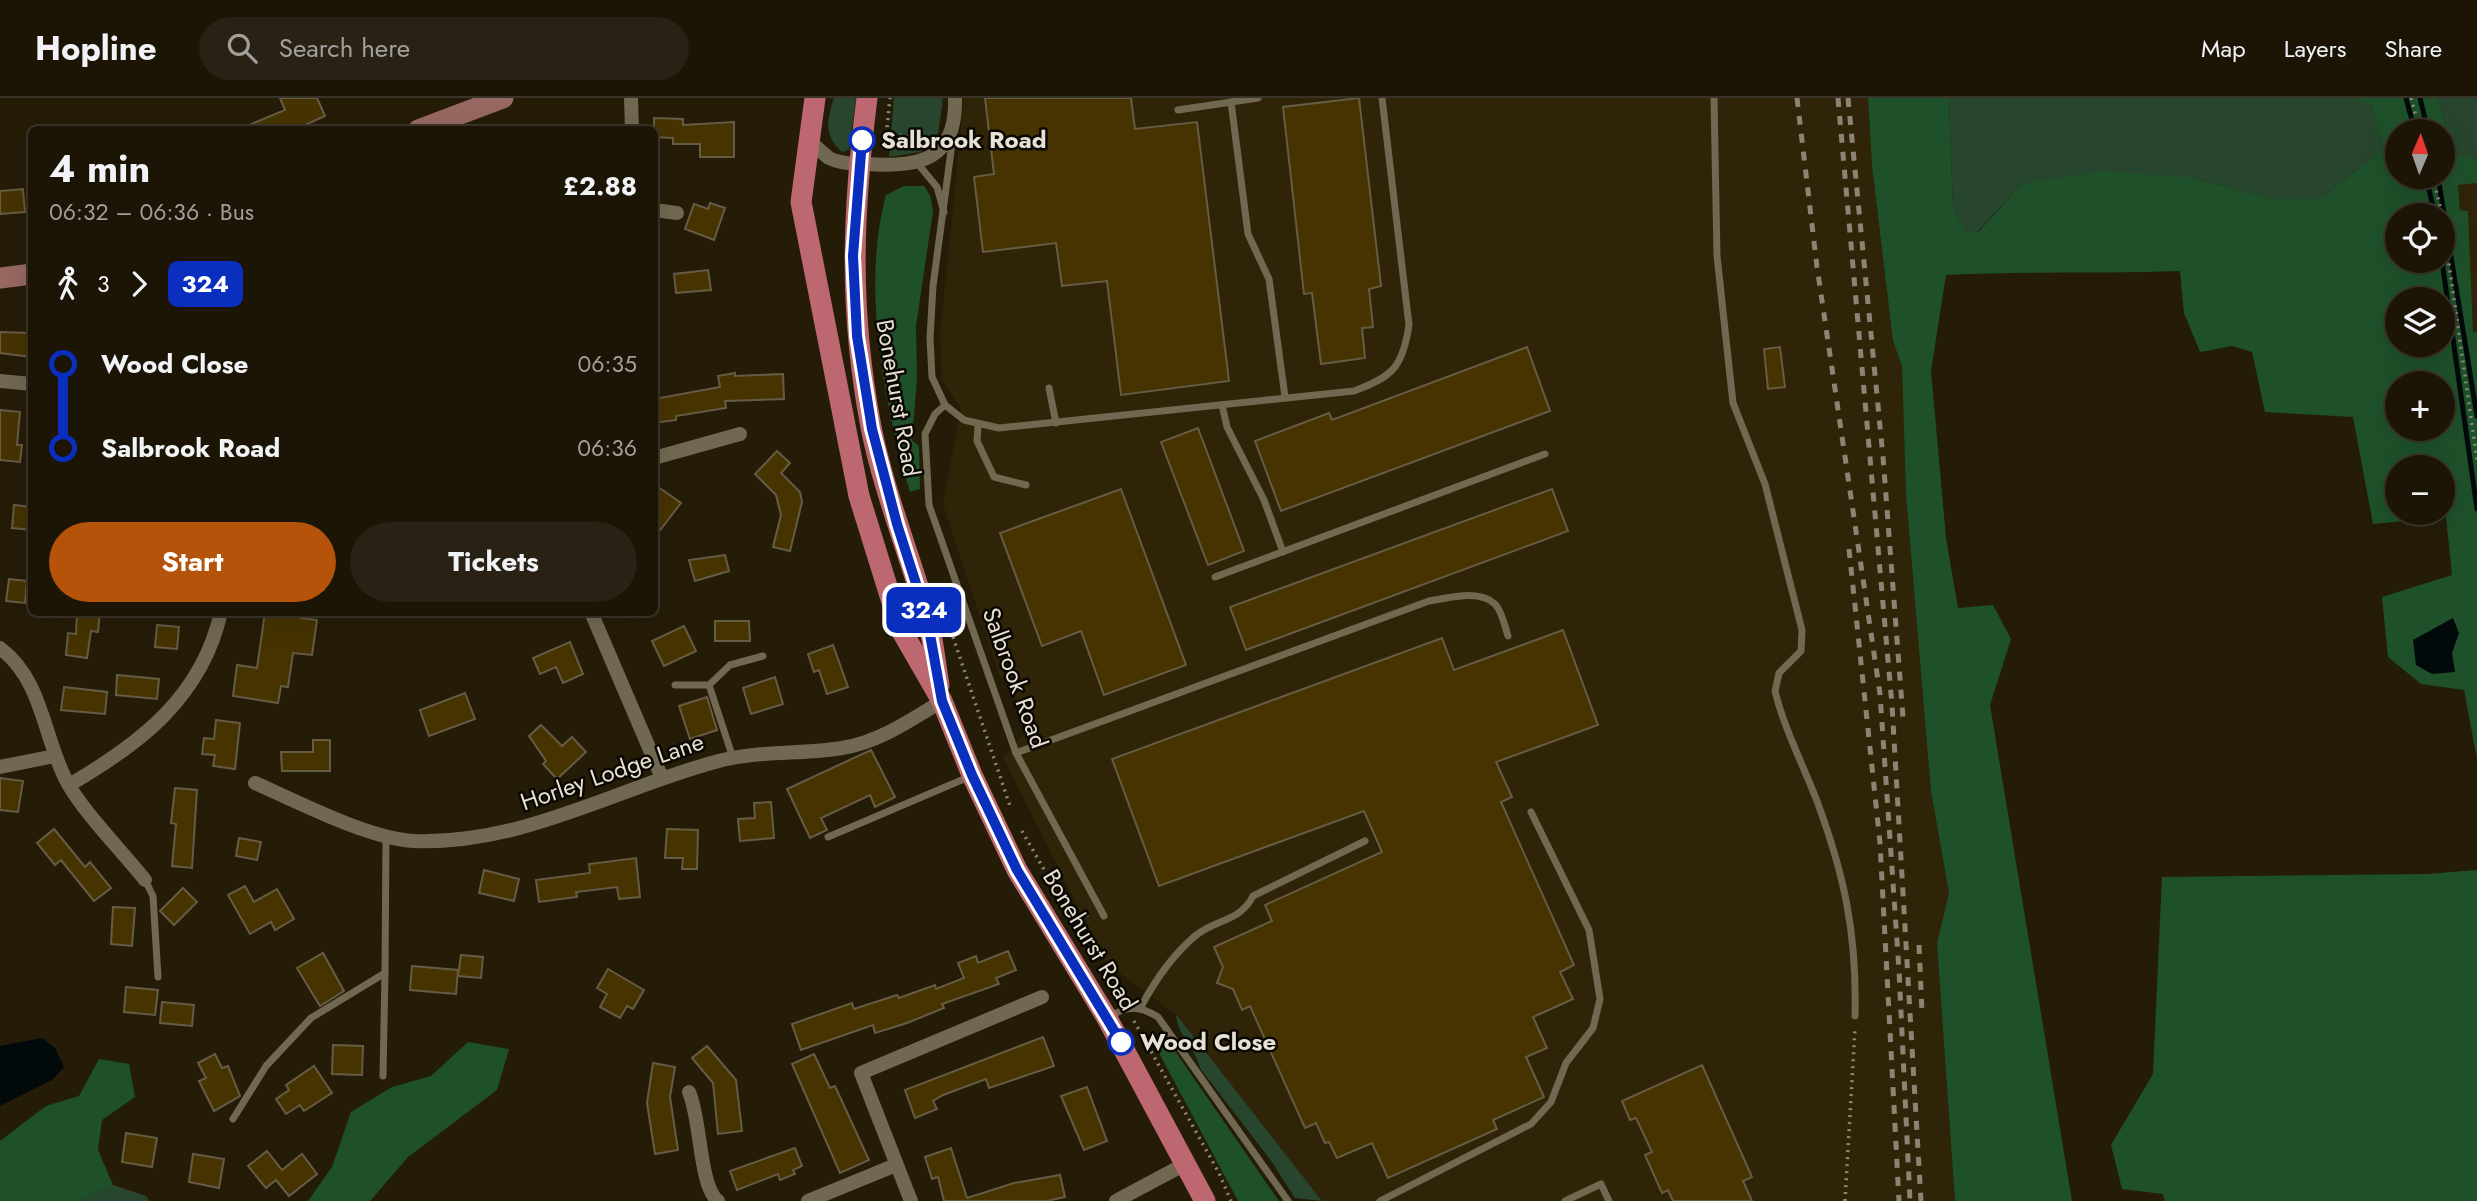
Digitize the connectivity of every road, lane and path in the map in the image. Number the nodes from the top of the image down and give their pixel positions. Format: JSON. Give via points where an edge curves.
{"nodes":[{"id":1,"x":503,"y":98,"type":"edge"},
{"id":2,"x":631,"y":98,"type":"edge"},
{"id":3,"x":802,"y":98,"type":"edge"},
{"id":4,"x":814,"y":98,"type":"edge"},
{"id":5,"x":867,"y":98,"type":"edge"},
{"id":6,"x":955,"y":98,"type":"edge"},
{"id":7,"x":1258,"y":98,"type":"edge"},
{"id":8,"x":1382,"y":98,"type":"edge"},
{"id":9,"x":1714,"y":98,"type":"edge"},
{"id":10,"x":2411,"y":98,"type":"edge"},
{"id":11,"x":1231,"y":102,"type":"junction"},
{"id":12,"x":466,"y":104,"type":"edge"},
{"id":13,"x":1178,"y":110,"type":"dead end"},
{"id":14,"x":955,"y":115,"type":"junction"},
{"id":15,"x":2417,"y":119,"type":"edge"},
{"id":16,"x":425,"y":126,"type":"edge"},
{"id":17,"x":632,"y":126,"type":"edge"},
{"id":18,"x":809,"y":132,"type":"junction"},
{"id":19,"x":886,"y":134,"type":"dead end"},
{"id":20,"x":938,"y":152,"type":"junction"},
{"id":21,"x":859,"y":164,"type":"junction"},
{"id":22,"x":918,"y":164,"type":"junction"},
{"id":23,"x":658,"y":211,"type":"edge"},
{"id":24,"x":677,"y":213,"type":"dead end"},
{"id":25,"x":945,"y":216,"type":"junction"},
{"id":26,"x":2450,"y":273,"type":"edge"},
{"id":27,"x":28,"y":274,"type":"edge"},
{"id":28,"x":0,"y":278,"type":"edge"},
{"id":29,"x":0,"y":382,"type":"edge"},
{"id":30,"x":28,"y":384,"type":"edge"},
{"id":31,"x":1049,"y":388,"type":"dead end"},
{"id":32,"x":1285,"y":397,"type":"junction"},
{"id":33,"x":944,"y":405,"type":"junction"},
{"id":34,"x":1222,"y":405,"type":"junction"},
{"id":35,"x":1056,"y":423,"type":"junction"},
{"id":36,"x":978,"y":426,"type":"junction"},
{"id":37,"x":740,"y":434,"type":"dead end"},
{"id":38,"x":1545,"y":454,"type":"dead end"},
{"id":39,"x":658,"y":457,"type":"edge"},
{"id":40,"x":2477,"y":460,"type":"edge"},
{"id":41,"x":1026,"y":485,"type":"dead end"},
{"id":42,"x":1283,"y":552,"type":"junction"},
{"id":43,"x":1215,"y":577,"type":"dead end"},
{"id":44,"x":220,"y":616,"type":"edge"},
{"id":45,"x":593,"y":616,"type":"edge"},
{"id":46,"x":1508,"y":636,"type":"dead end"},
{"id":47,"x":0,"y":648,"type":"edge"},
{"id":48,"x":763,"y":656,"type":"dead end"},
{"id":49,"x":675,"y":685,"type":"dead end"},
{"id":50,"x":709,"y":685,"type":"junction"},
{"id":51,"x":942,"y":701,"type":"junction"},
{"id":52,"x":1016,"y":753,"type":"junction"},
{"id":53,"x":54,"y":755,"type":"junction"},
{"id":54,"x":733,"y":758,"type":"junction"},
{"id":55,"x":0,"y":767,"type":"edge"},
{"id":56,"x":972,"y":775,"type":"junction"},
{"id":57,"x":662,"y":778,"type":"junction"},
{"id":58,"x":255,"y":783,"type":"dead end"},
{"id":59,"x":69,"y":785,"type":"junction"},
{"id":60,"x":1531,"y":812,"type":"dead end"},
{"id":61,"x":386,"y":836,"type":"junction"},
{"id":62,"x":828,"y":837,"type":"dead end"},
{"id":63,"x":1366,"y":841,"type":"dead end"},
{"id":64,"x":145,"y":880,"type":"joint"},
{"id":65,"x":1102,"y":913,"type":"joint"},
{"id":66,"x":1074,"y":922,"type":"dead end"},
{"id":67,"x":385,"y":973,"type":"junction"},
{"id":68,"x":158,"y":977,"type":"dead end"},
{"id":69,"x":1042,"y":997,"type":"dead end"},
{"id":70,"x":1141,"y":1007,"type":"junction"},
{"id":71,"x":1855,"y":1016,"type":"joint"},
{"id":72,"x":1107,"y":1018,"type":"junction"},
{"id":73,"x":383,"y":1076,"type":"dead end"},
{"id":74,"x":689,"y":1091,"type":"dead end"},
{"id":75,"x":233,"y":1119,"type":"dead end"},
{"id":76,"x":1187,"y":1163,"type":"junction"},
{"id":77,"x":896,"y":1165,"type":"junction"},
{"id":78,"x":718,"y":1201,"type":"edge"},
{"id":79,"x":808,"y":1201,"type":"edge"},
{"id":80,"x":911,"y":1201,"type":"edge"},
{"id":81,"x":1116,"y":1201,"type":"edge"},
{"id":82,"x":1205,"y":1201,"type":"edge"},
{"id":83,"x":1288,"y":1201,"type":"edge"},
{"id":84,"x":1380,"y":1201,"type":"edge"},
{"id":85,"x":1565,"y":1201,"type":"edge"},
{"id":86,"x":1609,"y":1201,"type":"edge"},
{"id":87,"x":1844,"y":1201,"type":"edge"}],
"edges":[{"from":1,"to":12,"type":"street"},
{"from":2,"to":17,"type":"street"},
{"from":3,"to":18,"type":"street"},
{"from":4,"to":18,"type":"main road","name":"Bonehurst Road"},
{"from":5,"to":21,"type":"main road","name":"Bonehurst Road"},
{"from":6,"to":14,"type":"street"},
{"from":7,"to":11,"type":"lane"},
{"from":8,"to":32,"type":"lane","via":[[1409,325],[1406,347],[1397,368],[1377,383],[1354,391]]},
{"from":9,"to":71,"type":"lane","via":[[1717,256],[1733,403],[1765,484],[1802,630],[1801,651],[1779,673],[1775,691],[1835,852],[1852,917]]},
{"from":10,"to":15,"type":"path"},
{"from":11,"to":13,"type":"lane"},
{"from":11,"to":32,"type":"lane","via":[[1248,234],[1269,279]]},
{"from":12,"to":16,"type":"street"},
{"from":14,"to":20,"type":"street"},
{"from":14,"to":25,"type":"lane"},
{"from":18,"to":21,"type":"street","via":[[831,159]]},
{"from":18,"to":51,"type":"main road","name":"Bonehurst Road","via":[[801,202],[859,496],[900,628]]},
{"from":19,"to":20,"type":"path","via":[[930,139]]},
{"from":20,"to":22,"type":"street"},
{"from":21,"to":22,"type":"street"},
{"from":21,"to":51,"type":"main road","name":"Bonehurst Road","via":[[853,256],[857,336],[872,429],[927,618]]},
{"from":22,"to":25,"type":"lane","via":[[937,187]]},
{"from":23,"to":24,"type":"street"},
{"from":25,"to":33,"type":"lane","via":[[930,338],[932,377]]},
{"from":26,"to":40,"type":"path"},
{"from":27,"to":28,"type":"street"},
{"from":29,"to":30,"type":"street"},
{"from":31,"to":35,"type":"lane"},
{"from":32,"to":34,"type":"lane"},
{"from":33,"to":36,"type":"lane"},
{"from":33,"to":52,"type":"lane","name":"Salbrook Road","via":[[925,434],[929,505]]},
{"from":34,"to":35,"type":"lane"},
{"from":34,"to":42,"type":"lane","via":[[1227,427],[1264,500]]},
{"from":35,"to":36,"type":"lane"},
{"from":36,"to":41,"type":"lane","via":[[977,441],[994,477]]},
{"from":37,"to":39,"type":"street"},
{"from":38,"to":42,"type":"lane"},
{"from":42,"to":43,"type":"lane"},
{"from":44,"to":59,"type":"street","via":[[199,674],[170,710],[111,760]]},
{"from":45,"to":57,"type":"street"},
{"from":46,"to":52,"type":"lane","via":[[1497,605],[1483,597],[1429,601]]},
{"from":47,"to":53,"type":"street","via":[[20,667],[38,698]]},
{"from":48,"to":50,"type":"lane","via":[[730,666]]},
{"from":49,"to":50,"type":"lane"},
{"from":50,"to":54,"type":"lane"},
{"from":51,"to":54,"type":"street","name":"Horley Lodge Lane","via":[[879,737],[843,748]]},
{"from":51,"to":56,"type":"main road","name":"Bonehurst Road"},
{"from":52,"to":65,"type":"lane","name":"Salbrook Road"},
{"from":53,"to":55,"type":"street"},
{"from":53,"to":59,"type":"street"},
{"from":54,"to":57,"type":"street","name":"Horley Lodge Lane"},
{"from":56,"to":62,"type":"lane"},
{"from":56,"to":72,"type":"main road","name":"Bonehurst Road","via":[[1017,870]]},
{"from":57,"to":61,"type":"street","name":"Horley Lodge Lane","via":[[525,827],[460,839],[413,841]]},
{"from":58,"to":61,"type":"street","name":"Horley Lodge Lane"},
{"from":59,"to":64,"type":"street"},
{"from":60,"to":84,"type":"lane","via":[[1589,930],[1601,999],[1593,1028],[1566,1063],[1551,1102],[1531,1124]]},
{"from":61,"to":67,"type":"lane"},
{"from":63,"to":70,"type":"lane","via":[[1253,896],[1246,909],[1196,935],[1154,981]]},
{"from":64,"to":68,"type":"lane","via":[[153,896]]},
{"from":65,"to":66,"type":"path"},
{"from":67,"to":73,"type":"lane"},
{"from":67,"to":75,"type":"lane","via":[[311,1018],[266,1066]]},
{"from":69,"to":77,"type":"street","via":[[861,1073]]},
{"from":70,"to":72,"type":"lane","via":[[1125,1008]]},
{"from":70,"to":83,"type":"lane","via":[[1158,1017]]},
{"from":71,"to":87,"type":"path"},
{"from":72,"to":76,"type":"main road","name":"Bonehurst Road"},
{"from":74,"to":78,"type":"street","via":[[696,1107],[708,1185]]},
{"from":76,"to":81,"type":"street"},
{"from":76,"to":82,"type":"main road","name":"Bonehurst Road"},
{"from":77,"to":79,"type":"street"},
{"from":77,"to":80,"type":"street"},
{"from":85,"to":86,"type":"lane","via":[[1601,1184]]}]}
